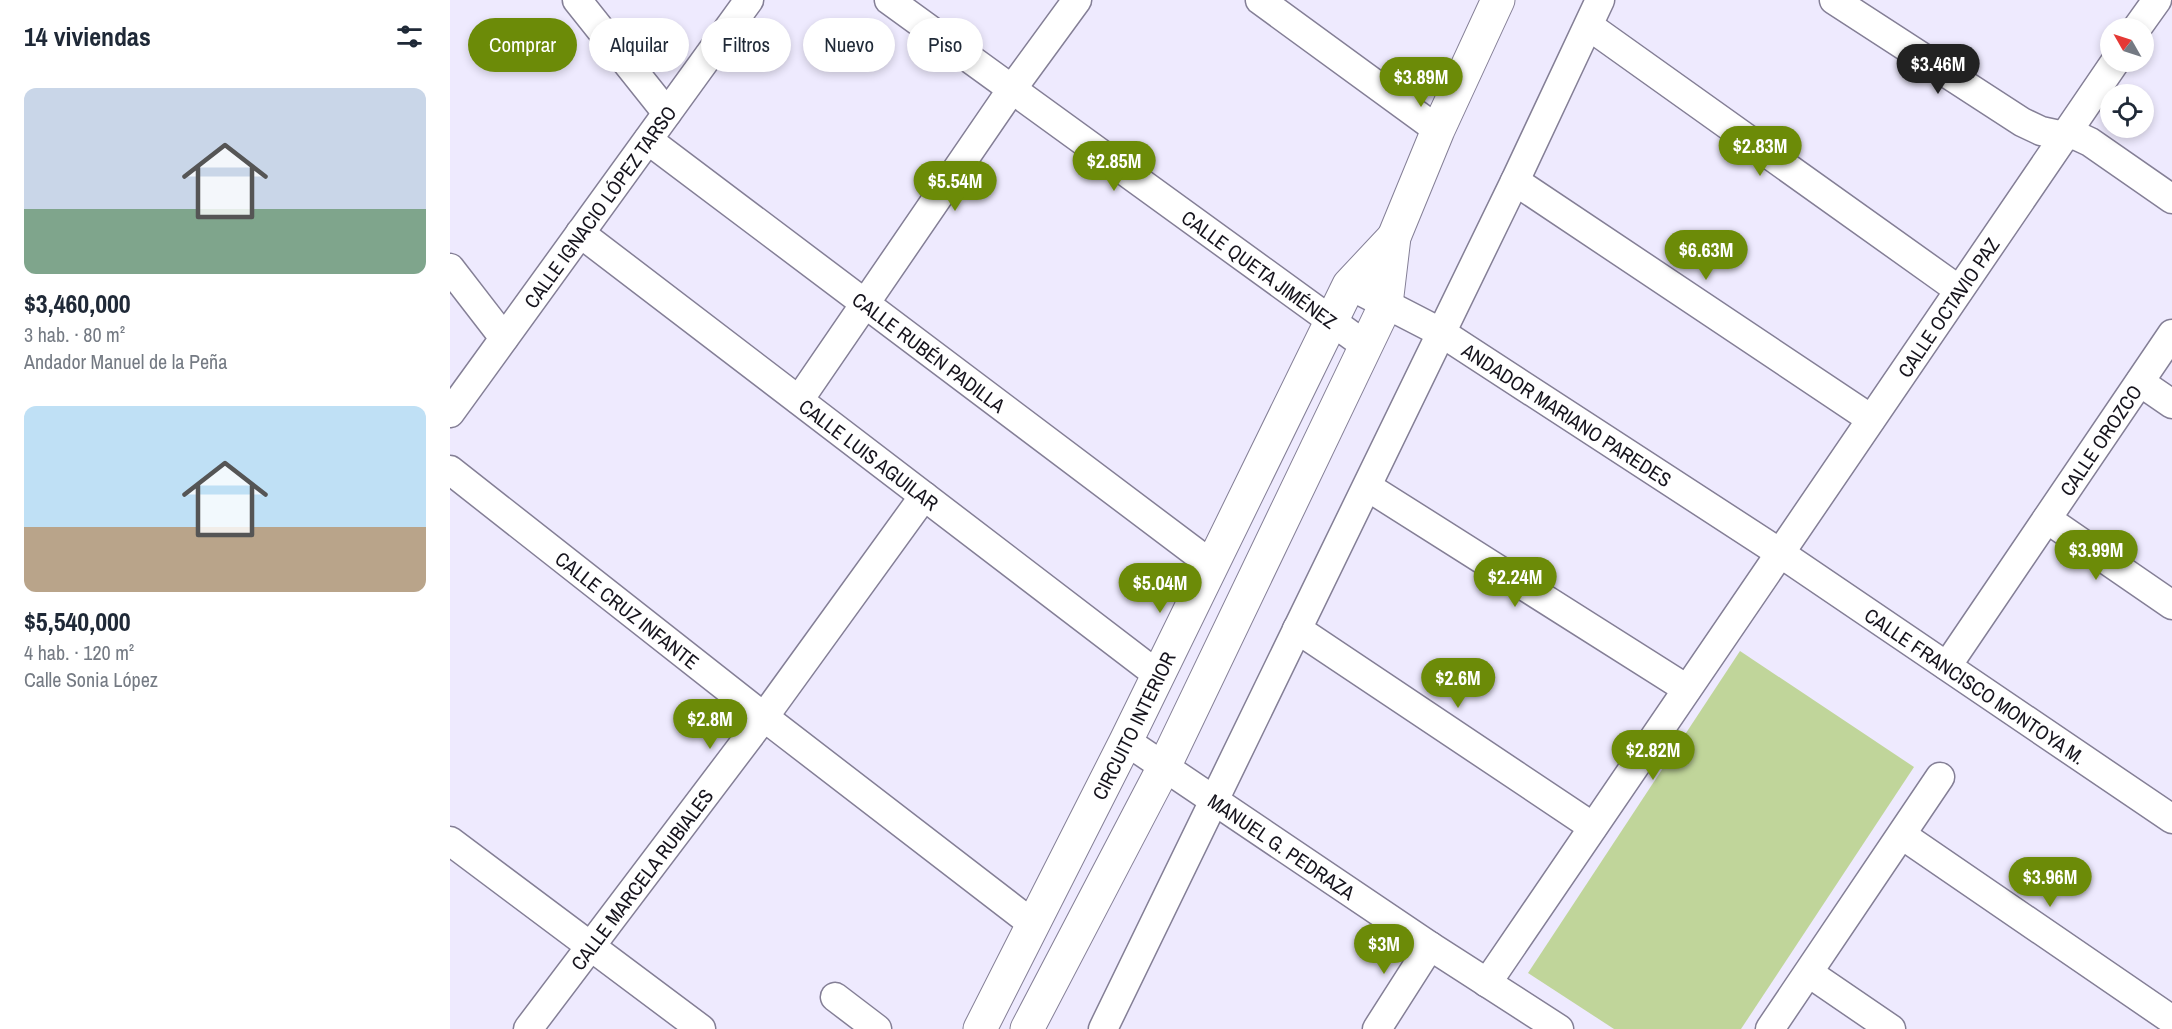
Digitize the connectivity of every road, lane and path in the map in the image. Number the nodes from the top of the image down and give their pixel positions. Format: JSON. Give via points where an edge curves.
{"nodes":[{"id":1,"x":577,"y":0,"type":"edge"},
{"id":2,"x":749,"y":0,"type":"edge"},
{"id":3,"x":889,"y":0,"type":"edge"},
{"id":4,"x":1077,"y":0,"type":"edge"},
{"id":5,"x":1260,"y":0,"type":"edge"},
{"id":6,"x":1498,"y":0,"type":"edge"},
{"id":7,"x":1600,"y":0,"type":"edge"},
{"id":8,"x":1834,"y":0,"type":"edge"},
{"id":9,"x":2157,"y":0,"type":"edge"},
{"id":10,"x":2144,"y":18,"type":"edge"},
{"id":11,"x":1588,"y":26,"type":"junction"},
{"id":12,"x":2108,"y":72,"type":"edge"},
{"id":13,"x":1012,"y":89,"type":"junction"},
{"id":14,"x":667,"y":113,"type":"junction"},
{"id":15,"x":1438,"y":130,"type":"junction"},
{"id":16,"x":2064,"y":136,"type":"junction"},
{"id":17,"x":648,"y":140,"type":"junction"},
{"id":18,"x":1515,"y":181,"type":"junction"},
{"id":19,"x":2172,"y":200,"type":"edge"},
{"id":20,"x":580,"y":233,"type":"junction"},
{"id":21,"x":1394,"y":237,"type":"junction"},
{"id":22,"x":450,"y":268,"type":"edge"},
{"id":23,"x":1349,"y":285,"type":"junction"},
{"id":24,"x":1959,"y":290,"type":"junction"},
{"id":25,"x":864,"y":303,"type":"junction"},
{"id":26,"x":1386,"y":304,"type":"junction"},
{"id":27,"x":1332,"y":320,"type":"junction"},
{"id":28,"x":1442,"y":333,"type":"junction"},
{"id":29,"x":2172,"y":334,"type":"edge"},
{"id":30,"x":504,"y":338,"type":"junction"},
{"id":31,"x":1366,"y":346,"type":"junction"},
{"id":32,"x":2140,"y":382,"type":"junction"},
{"id":33,"x":798,"y":400,"type":"junction"},
{"id":34,"x":2172,"y":404,"type":"edge"},
{"id":35,"x":450,"y":413,"type":"edge"},
{"id":36,"x":1871,"y":419,"type":"junction"},
{"id":37,"x":450,"y":470,"type":"edge"},
{"id":38,"x":1368,"y":487,"type":"junction"},
{"id":39,"x":924,"y":496,"type":"junction"},
{"id":40,"x":2047,"y":519,"type":"junction"},
{"id":41,"x":1780,"y":553,"type":"junction"},
{"id":42,"x":1212,"y":565,"type":"junction"},
{"id":43,"x":2172,"y":605,"type":"edge"},
{"id":44,"x":1297,"y":629,"type":"junction"},
{"id":45,"x":1947,"y":666,"type":"junction"},
{"id":46,"x":1158,"y":675,"type":"junction"},
{"id":47,"x":1687,"y":689,"type":"junction"},
{"id":48,"x":764,"y":717,"type":"junction"},
{"id":49,"x":1126,"y":741,"type":"junction"},
{"id":50,"x":1164,"y":767,"type":"junction"},
{"id":51,"x":1940,"y":777,"type":"dead end"},
{"id":52,"x":1215,"y":801,"type":"junction"},
{"id":53,"x":2172,"y":819,"type":"edge"},
{"id":54,"x":1593,"y":827,"type":"junction"},
{"id":55,"x":1902,"y":835,"type":"junction"},
{"id":56,"x":450,"y":841,"type":"edge"},
{"id":57,"x":1034,"y":925,"type":"junction"},
{"id":58,"x":1430,"y":945,"type":"junction"},
{"id":59,"x":591,"y":947,"type":"junction"},
{"id":60,"x":1809,"y":973,"type":"junction"},
{"id":61,"x":1487,"y":983,"type":"junction"},
{"id":62,"x":835,"y":997,"type":"dead end"},
{"id":63,"x":2172,"y":1020,"type":"edge"},
{"id":64,"x":528,"y":1029,"type":"edge"},
{"id":65,"x":701,"y":1029,"type":"edge"},
{"id":66,"x":877,"y":1029,"type":"edge"},
{"id":67,"x":980,"y":1029,"type":"edge"},
{"id":68,"x":1027,"y":1029,"type":"edge"},
{"id":69,"x":1103,"y":1029,"type":"edge"},
{"id":70,"x":1377,"y":1029,"type":"edge"},
{"id":71,"x":1559,"y":1029,"type":"edge"},
{"id":72,"x":1770,"y":1029,"type":"edge"},
{"id":73,"x":1891,"y":1029,"type":"edge"}],
"edges":[{"from":1,"to":14,"type":"street"},
{"from":2,"to":14,"type":"street","name":"CALLE IGNACIO LÓPEZ TARSO"},
{"from":3,"to":13,"type":"street","name":"CALLE QUETA JIMÉNEZ"},
{"from":4,"to":13,"type":"street"},
{"from":5,"to":15,"type":"street"},
{"from":6,"to":15,"type":"main road","name":"CIRCUITO INTERIOR"},
{"from":7,"to":11,"type":"street"},
{"from":8,"to":16,"type":"street","via":[[2022,122]]},
{"from":9,"to":10,"type":"street"},
{"from":11,"to":18,"type":"street"},
{"from":11,"to":24,"type":"street"},
{"from":12,"to":16,"type":"street","name":"CALLE OCTAVIO PAZ"},
{"from":13,"to":25,"type":"street"},
{"from":13,"to":27,"type":"street","name":"CALLE QUETA JIMÉNEZ"},
{"from":14,"to":17,"type":"street","name":"CALLE IGNACIO LÓPEZ TARSO"},
{"from":15,"to":21,"type":"main road","name":"CIRCUITO INTERIOR"},
{"from":16,"to":19,"type":"street","via":[[2075,135],[2090,142]]},
{"from":16,"to":24,"type":"street","name":"CALLE OCTAVIO PAZ"},
{"from":17,"to":20,"type":"street","name":"CALLE IGNACIO LÓPEZ TARSO"},
{"from":17,"to":25,"type":"street","name":"CALLE RUBÉN PADILLA"},
{"from":18,"to":28,"type":"street"},
{"from":18,"to":36,"type":"street"},
{"from":20,"to":30,"type":"street","name":"CALLE IGNACIO LÓPEZ TARSO"},
{"from":20,"to":33,"type":"street","name":"CALLE LUIS AGUILAR"},
{"from":21,"to":23,"type":"main road","name":"CIRCUITO INTERIOR"},
{"from":21,"to":26,"type":"main road","name":"CIRCUITO INTERIOR"},
{"from":22,"to":30,"type":"street"},
{"from":23,"to":26,"type":"street","name":"ANDADOR MARIANO PAREDES"},
{"from":23,"to":27,"type":"main road","name":"CIRCUITO INTERIOR"},
{"from":24,"to":36,"type":"street","name":"CALLE OCTAVIO PAZ"},
{"from":25,"to":33,"type":"street"},
{"from":25,"to":42,"type":"street","name":"CALLE RUBÉN PADILLA"},
{"from":26,"to":28,"type":"street","name":"ANDADOR MARIANO PAREDES"},
{"from":26,"to":31,"type":"main road","name":"CIRCUITO INTERIOR"},
{"from":27,"to":31,"type":"street","name":"CALLE QUETA JIMÉNEZ"},
{"from":27,"to":42,"type":"main road","name":"CIRCUITO INTERIOR"},
{"from":28,"to":38,"type":"street"},
{"from":28,"to":41,"type":"street","name":"ANDADOR MARIANO PAREDES"},
{"from":29,"to":32,"type":"street","name":"CALLE OROZCO"},
{"from":30,"to":35,"type":"street","name":"CALLE IGNACIO LÓPEZ TARSO"},
{"from":31,"to":50,"type":"main road","name":"CIRCUITO INTERIOR"},
{"from":32,"to":34,"type":"street"},
{"from":32,"to":40,"type":"street","name":"CALLE OROZCO"},
{"from":33,"to":39,"type":"street","name":"CALLE LUIS AGUILAR"},
{"from":36,"to":41,"type":"street","name":"CALLE OCTAVIO PAZ"},
{"from":37,"to":48,"type":"street","name":"CALLE CRUZ INFANTE"},
{"from":38,"to":44,"type":"street"},
{"from":38,"to":47,"type":"street"},
{"from":39,"to":46,"type":"street","name":"CALLE LUIS AGUILAR"},
{"from":39,"to":48,"type":"street","name":"CALLE MARCELA RUBIALES"},
{"from":40,"to":43,"type":"street"},
{"from":40,"to":45,"type":"street","name":"CALLE OROZCO"},
{"from":41,"to":45,"type":"street","name":"CALLE FRANCISCO MONTOYA M."},
{"from":41,"to":47,"type":"street","name":"CALLE OCTAVIO PAZ"},
{"from":42,"to":46,"type":"main road","name":"CIRCUITO INTERIOR"},
{"from":44,"to":52,"type":"street"},
{"from":44,"to":54,"type":"street"},
{"from":45,"to":53,"type":"street","name":"CALLE FRANCISCO MONTOYA M."},
{"from":46,"to":49,"type":"main road","name":"CIRCUITO INTERIOR"},
{"from":47,"to":54,"type":"street","name":"CALLE OCTAVIO PAZ"},
{"from":48,"to":57,"type":"street","name":"CALLE CRUZ INFANTE"},
{"from":48,"to":59,"type":"street","name":"CALLE MARCELA RUBIALES"},
{"from":49,"to":50,"type":"street","name":"MANUEL G. PEDRAZA"},
{"from":49,"to":57,"type":"main road","name":"CIRCUITO INTERIOR"},
{"from":50,"to":52,"type":"street","name":"MANUEL G. PEDRAZA"},
{"from":50,"to":68,"type":"main road","name":"CIRCUITO INTERIOR"},
{"from":51,"to":55,"type":"street"},
{"from":52,"to":58,"type":"street","name":"MANUEL G. PEDRAZA"},
{"from":52,"to":69,"type":"street"},
{"from":54,"to":61,"type":"street","name":"CALLE OCTAVIO PAZ"},
{"from":55,"to":60,"type":"street"},
{"from":55,"to":63,"type":"street"},
{"from":56,"to":59,"type":"street"},
{"from":57,"to":67,"type":"main road","name":"CIRCUITO INTERIOR"},
{"from":58,"to":61,"type":"street","name":"MANUEL G. PEDRAZA"},
{"from":58,"to":70,"type":"street"},
{"from":59,"to":64,"type":"street","name":"CALLE MARCELA RUBIALES"},
{"from":59,"to":65,"type":"street"},
{"from":60,"to":72,"type":"street"},
{"from":60,"to":73,"type":"street"},
{"from":61,"to":71,"type":"street","name":"MANUEL G. PEDRAZA"},
{"from":62,"to":66,"type":"street"}]}
